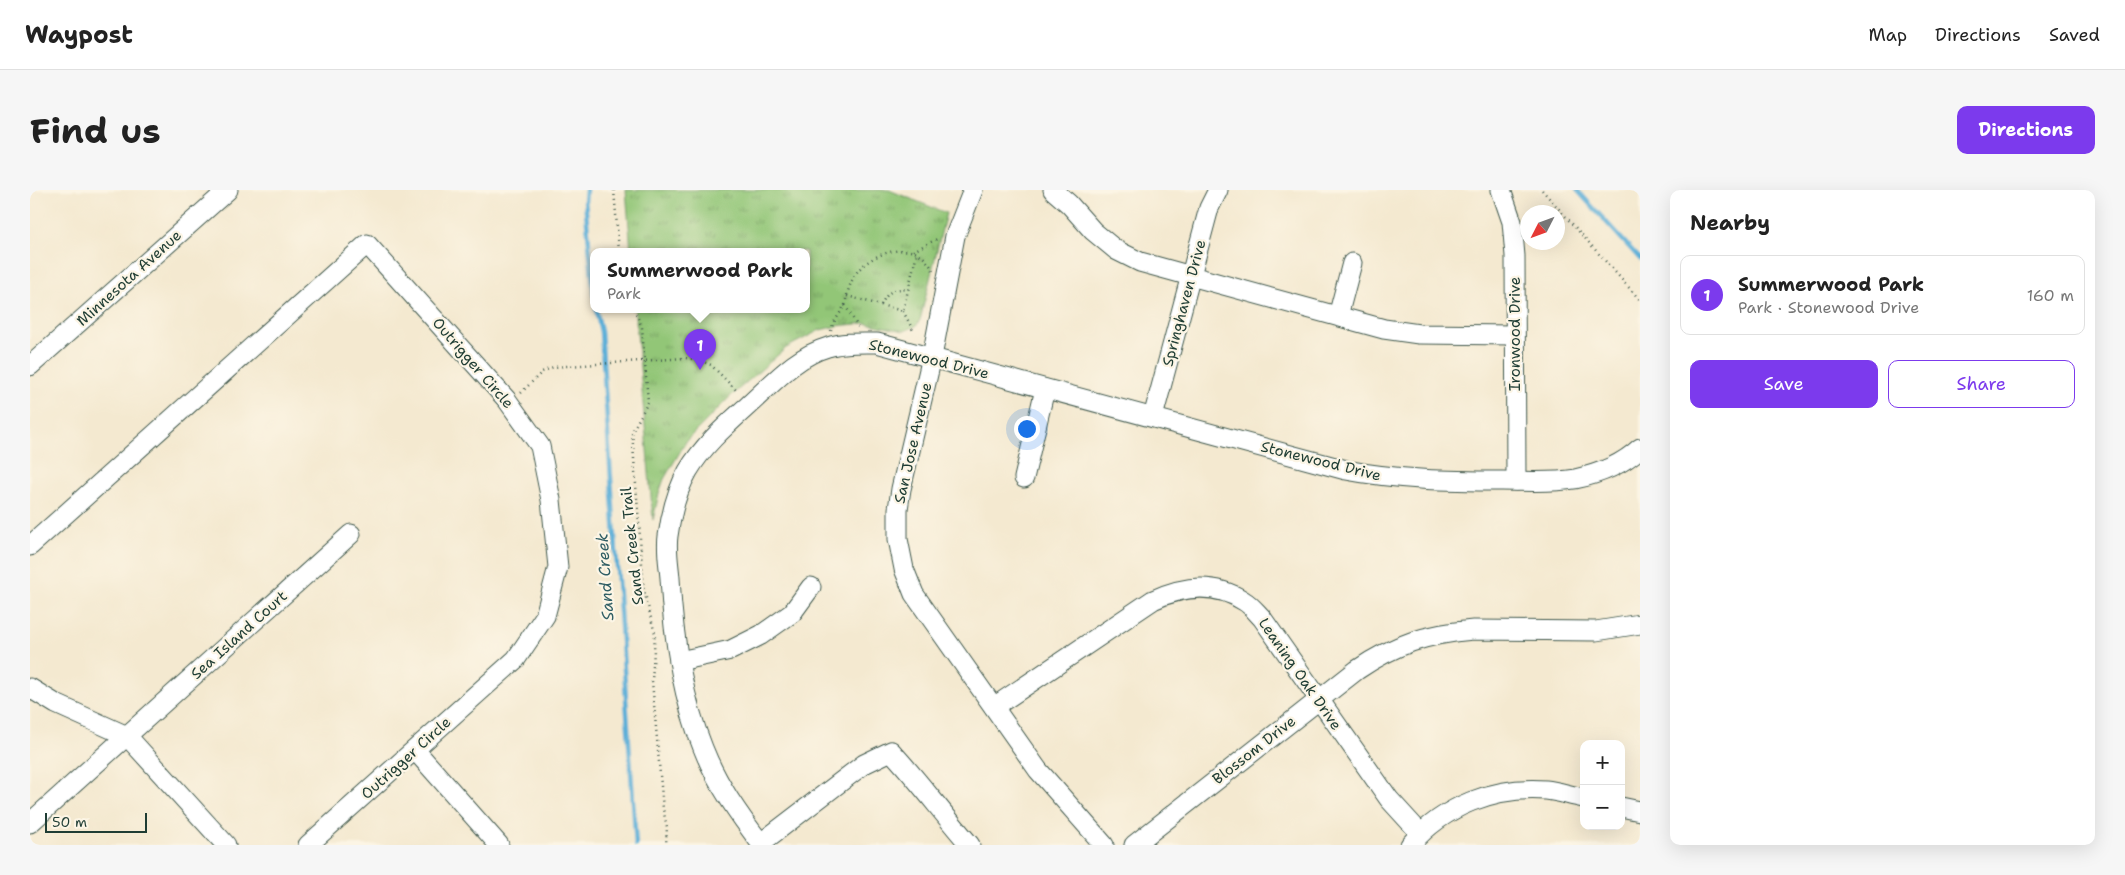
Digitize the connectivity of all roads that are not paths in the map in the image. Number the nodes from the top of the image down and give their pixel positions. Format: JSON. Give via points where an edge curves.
{"nodes":[{"id":1,"x":228,"y":190,"type":"edge"},
{"id":2,"x":973,"y":190,"type":"edge"},
{"id":3,"x":1053,"y":190,"type":"edge"},
{"id":4,"x":1218,"y":190,"type":"edge"},
{"id":5,"x":1501,"y":190,"type":"edge"},
{"id":6,"x":1352,"y":263,"type":"dead end"},
{"id":7,"x":1192,"y":277,"type":"junction"},
{"id":8,"x":1338,"y":316,"type":"junction"},
{"id":9,"x":1514,"y":335,"type":"junction"},
{"id":10,"x":932,"y":357,"type":"junction"},
{"id":11,"x":30,"y":366,"type":"edge"},
{"id":12,"x":1045,"y":389,"type":"junction"},
{"id":13,"x":1153,"y":417,"type":"junction"},
{"id":14,"x":1640,"y":448,"type":"edge"},
{"id":15,"x":1024,"y":478,"type":"dead end"},
{"id":16,"x":1516,"y":481,"type":"junction"},
{"id":17,"x":351,"y":534,"type":"dead end"},
{"id":18,"x":30,"y":546,"type":"edge"},
{"id":19,"x":811,"y":587,"type":"dead end"},
{"id":20,"x":1640,"y":624,"type":"edge"},
{"id":21,"x":679,"y":661,"type":"junction"},
{"id":22,"x":30,"y":688,"type":"edge"},
{"id":23,"x":1318,"y":700,"type":"junction"},
{"id":24,"x":994,"y":707,"type":"junction"},
{"id":25,"x":126,"y":736,"type":"junction"},
{"id":26,"x":415,"y":750,"type":"junction"},
{"id":27,"x":1580,"y":797,"type":"edge"},
{"id":28,"x":1625,"y":808,"type":"edge"},
{"id":29,"x":1640,"y":811,"type":"edge"},
{"id":30,"x":30,"y":823,"type":"edge"},
{"id":31,"x":1415,"y":839,"type":"edge"},
{"id":32,"x":761,"y":844,"type":"edge"},
{"id":33,"x":226,"y":845,"type":"edge"},
{"id":34,"x":308,"y":845,"type":"edge"},
{"id":35,"x":499,"y":845,"type":"edge"},
{"id":36,"x":970,"y":845,"type":"edge"},
{"id":37,"x":1104,"y":845,"type":"edge"},
{"id":38,"x":1134,"y":845,"type":"edge"}],
"edges":[{"from":1,"to":11,"type":"street","name":"Minnesota Avenue"},
{"from":2,"to":10,"type":"street","name":"San Jose Avenue","via":[[955,236]]},
{"from":3,"to":7,"type":"street","via":[[1092,231],[1116,250],[1146,264]]},
{"from":4,"to":7,"type":"street","name":"Springhaven Drive","via":[[1209,208]]},
{"from":5,"to":9,"type":"street","name":"Ironwood Drive","via":[[1512,222]]},
{"from":6,"to":8,"type":"street"},
{"from":7,"to":8,"type":"street"},
{"from":7,"to":13,"type":"street","name":"Springhaven Drive"},
{"from":8,"to":9,"type":"street","via":[[1384,329],[1420,334]]},
{"from":9,"to":16,"type":"street","name":"Ironwood Drive"},
{"from":10,"to":12,"type":"street","name":"Stonewood Drive"},
{"from":10,"to":21,"type":"street","name":"Stonewood Drive","via":[[877,343],[828,346],[799,360],[704,448],[687,472],[674,504],[668,538],[671,601]]},
{"from":10,"to":24,"type":"street","name":"San Jose Avenue","via":[[901,489],[898,539],[904,569],[914,594]]},
{"from":12,"to":13,"type":"street","name":"Stonewood Drive"},
{"from":12,"to":15,"type":"street"},
{"from":13,"to":16,"type":"street","name":"Stonewood Drive","via":[[1382,477],[1424,481]]},
{"from":14,"to":16,"type":"street","name":"Stonewood Drive","via":[[1629,458],[1593,474],[1574,479]]},
{"from":17,"to":25,"type":"street","name":"Sea Island Court"},
{"from":18,"to":26,"type":"street","name":"Outrigger Circle","via":[[367,244],[510,404],[540,446],[551,500],[558,567],[546,616],[516,659]]},
{"from":19,"to":21,"type":"street","via":[[792,613],[761,634],[731,650]]},
{"from":20,"to":23,"type":"street","name":"Blossom Drive","via":[[1596,631],[1473,630],[1404,643],[1381,654]]},
{"from":21,"to":32,"type":"street","name":"Stonewood Drive","via":[[703,750],[723,789]]},
{"from":22,"to":25,"type":"street","via":[[56,704]]},
{"from":23,"to":24,"type":"street","name":"Leaning Oak Drive","via":[[1262,618],[1244,601],[1222,591],[1196,586],[1153,600]]},
{"from":23,"to":31,"type":"street","name":"Leaning Oak Drive"},
{"from":23,"to":38,"type":"street","name":"Blossom Drive"},
{"from":24,"to":37,"type":"street","name":"San Jose Avenue","via":[[1038,770]]},
{"from":25,"to":30,"type":"street","name":"Sea Island Court"},
{"from":25,"to":33,"type":"street"},
{"from":26,"to":34,"type":"street","name":"Outrigger Circle"},
{"from":26,"to":35,"type":"street"},
{"from":27,"to":31,"type":"street","via":[[1548,790],[1488,795],[1464,803]]},
{"from":28,"to":29,"type":"street"},
{"from":32,"to":36,"type":"street","via":[[864,764],[891,751]]}]}
